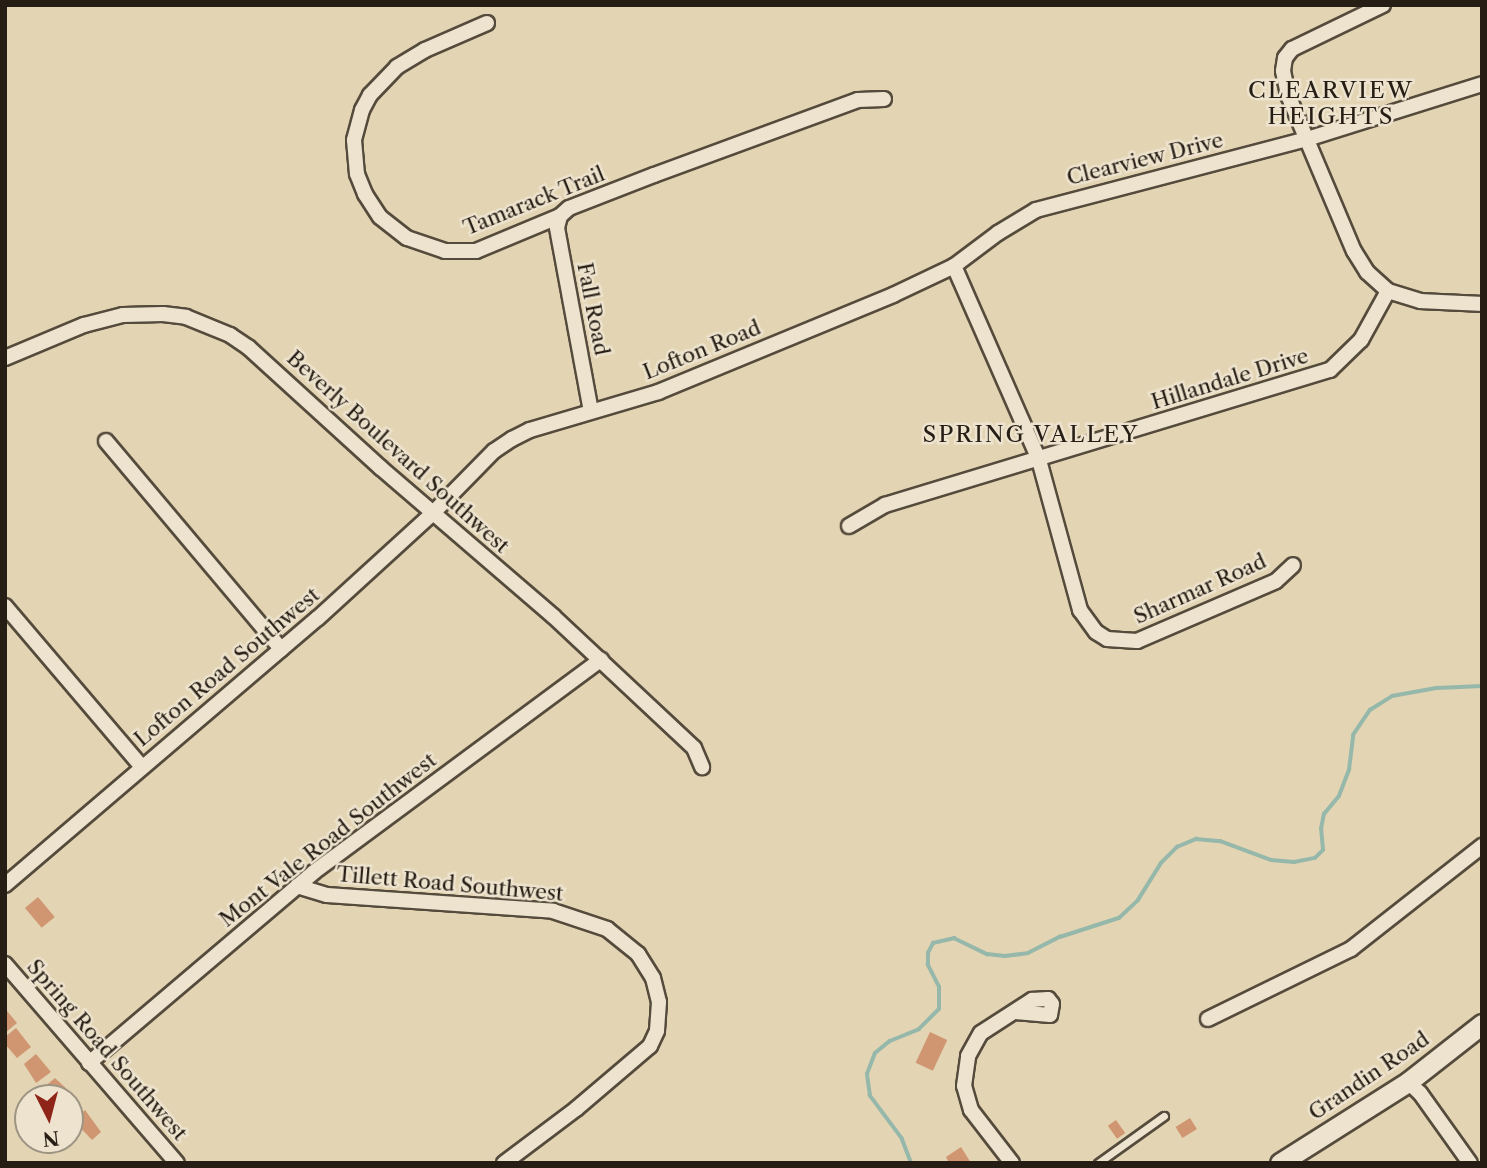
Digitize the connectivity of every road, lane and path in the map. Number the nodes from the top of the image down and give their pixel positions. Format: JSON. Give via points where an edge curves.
{"nodes":[{"id":1,"x":1382,"y":5,"type":"edge"},
{"id":2,"x":487,"y":23,"type":"dead end"},
{"id":3,"x":1482,"y":84,"type":"edge"},
{"id":4,"x":884,"y":99,"type":"dead end"},
{"id":5,"x":1307,"y":139,"type":"junction"},
{"id":6,"x":560,"y":216,"type":"junction"},
{"id":7,"x":954,"y":267,"type":"junction"},
{"id":8,"x":1388,"y":291,"type":"junction"},
{"id":9,"x":1482,"y":304,"type":"edge"},
{"id":10,"x":5,"y":358,"type":"edge"},
{"id":11,"x":591,"y":411,"type":"junction"},
{"id":12,"x":106,"y":441,"type":"dead end"},
{"id":13,"x":1039,"y":460,"type":"junction"},
{"id":14,"x":470,"y":475,"type":"joint"},
{"id":15,"x":433,"y":513,"type":"junction"},
{"id":16,"x":849,"y":526,"type":"dead end"},
{"id":17,"x":1293,"y":565,"type":"dead end"},
{"id":18,"x":5,"y":606,"type":"edge"},
{"id":19,"x":281,"y":649,"type":"junction"},
{"id":20,"x":601,"y":660,"type":"junction"},
{"id":21,"x":142,"y":767,"type":"junction"},
{"id":22,"x":702,"y":768,"type":"dead end"},
{"id":23,"x":1482,"y":846,"type":"edge"},
{"id":24,"x":5,"y":885,"type":"edge"},
{"id":25,"x":297,"y":886,"type":"junction"},
{"id":26,"x":5,"y":964,"type":"edge"},
{"id":27,"x":1015,"y":1012,"type":"dead end"},
{"id":28,"x":1208,"y":1019,"type":"dead end"},
{"id":29,"x":1482,"y":1024,"type":"edge"},
{"id":30,"x":89,"y":1063,"type":"junction"},
{"id":31,"x":1408,"y":1082,"type":"junction"},
{"id":32,"x":1164,"y":1116,"type":"dead end"},
{"id":33,"x":177,"y":1163,"type":"edge"},
{"id":34,"x":504,"y":1163,"type":"edge"},
{"id":35,"x":1012,"y":1163,"type":"edge"},
{"id":36,"x":1098,"y":1163,"type":"edge"},
{"id":37,"x":1280,"y":1163,"type":"edge"},
{"id":38,"x":1470,"y":1163,"type":"edge"}],
"edges":[{"from":1,"to":5,"type":"street","via":[[1308,38],[1285,58],[1288,95]]},
{"from":2,"to":6,"type":"street","name":"Tamarack Trail","via":[[411,58],[370,95],[354,140],[357,174],[365,194],[392,228],[446,251],[476,251]]},
{"from":3,"to":5,"type":"street","name":"Clearview Drive"},
{"from":4,"to":6,"type":"street","name":"Tamarack Trail","via":[[858,100],[642,179],[569,208]]},
{"from":5,"to":7,"type":"street","name":"Clearview Drive","via":[[1036,210]]},
{"from":5,"to":8,"type":"street","via":[[1354,251],[1367,272]]},
{"from":6,"to":11,"type":"street","name":"Fall Road","via":[[557,228]]},
{"from":7,"to":11,"type":"street","name":"Lofton Road","via":[[704,374]]},
{"from":7,"to":13,"type":"street","name":"Sharmar Road"},
{"from":8,"to":9,"type":"street","via":[[1441,304]]},
{"from":8,"to":13,"type":"street","name":"Hillandale Drive","via":[[1361,340],[1330,370]]},
{"from":10,"to":15,"type":"street","name":"Beverly Boulevard Southwest","via":[[84,325],[122,315],[163,314],[208,324],[249,348]]},
{"from":11,"to":14,"type":"street","name":"Lofton Road","via":[[512,439]]},
{"from":12,"to":19,"type":"street"},
{"from":13,"to":16,"type":"street","name":"Hillandale Drive","via":[[885,505]]},
{"from":13,"to":17,"type":"street","name":"Sharmar Road","via":[[1080,610],[1107,639],[1137,641],[1276,581]]},
{"from":14,"to":15,"type":"street","name":"Lofton Road Southwest"},
{"from":15,"to":19,"type":"street","name":"Lofton Road Southwest"},
{"from":15,"to":20,"type":"street","name":"Beverly Boulevard Southwest"},
{"from":18,"to":21,"type":"street"},
{"from":19,"to":21,"type":"street","name":"Lofton Road Southwest"},
{"from":20,"to":22,"type":"street","name":"Beverly Boulevard Southwest","via":[[694,748]]},
{"from":20,"to":25,"type":"street","name":"Mont Vale Road Southwest"},
{"from":21,"to":24,"type":"street","name":"Lofton Road Southwest"},
{"from":23,"to":28,"type":"street","via":[[1351,949]]},
{"from":25,"to":30,"type":"street","name":"Mont Vale Road Southwest"},
{"from":25,"to":34,"type":"street","name":"Tillett Road Southwest","via":[[327,895],[554,911],[607,929],[642,960],[659,1002],[657,1031],[650,1046]]},
{"from":26,"to":30,"type":"street","name":"Spring Road Southwest"},
{"from":27,"to":35,"type":"street","via":[[974,1042],[964,1086],[971,1110]]},
{"from":29,"to":31,"type":"street","name":"Grandin Road"},
{"from":30,"to":33,"type":"street","name":"Spring Road Southwest"},
{"from":31,"to":37,"type":"street","name":"Grandin Road"},
{"from":31,"to":38,"type":"street"},
{"from":32,"to":36,"type":"lane"}]}
